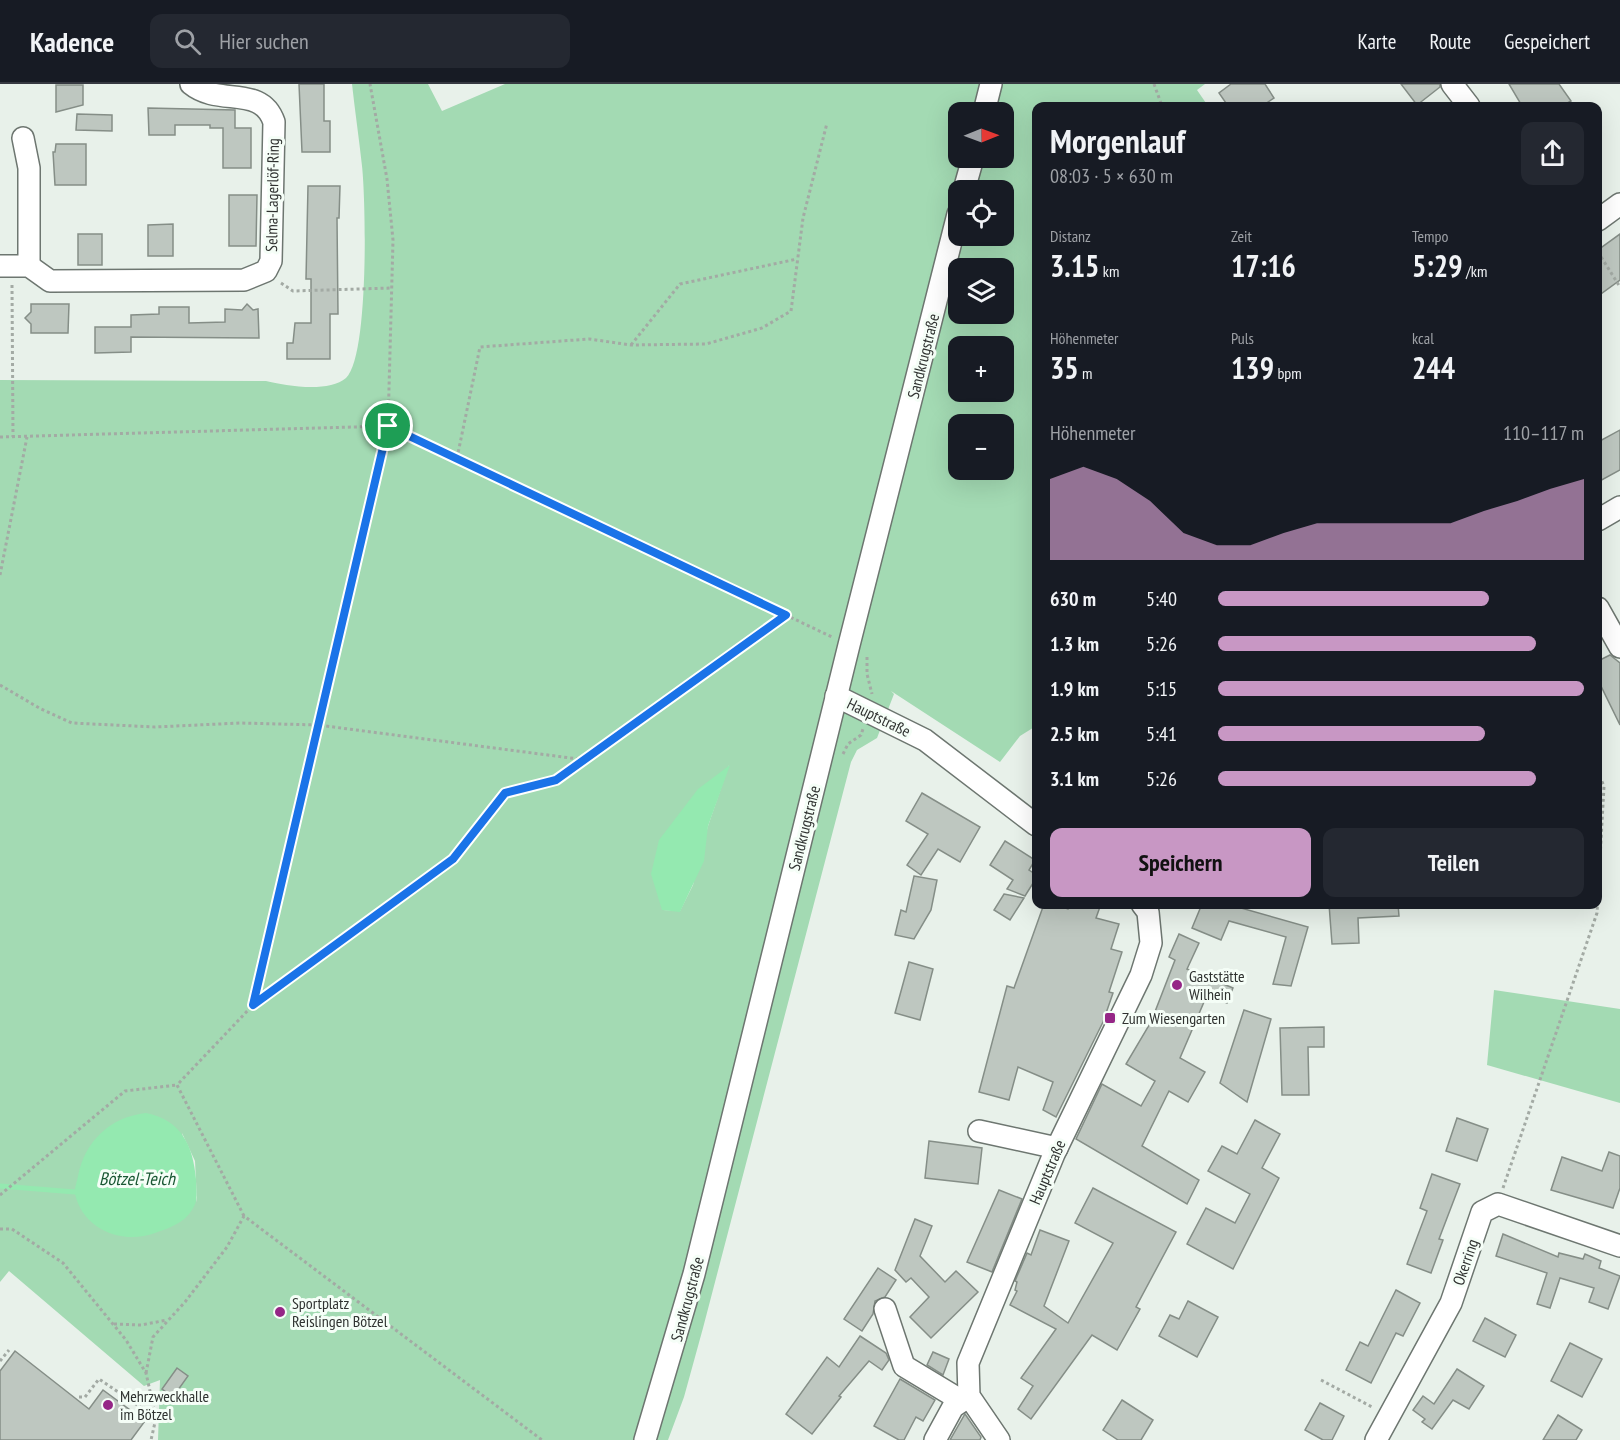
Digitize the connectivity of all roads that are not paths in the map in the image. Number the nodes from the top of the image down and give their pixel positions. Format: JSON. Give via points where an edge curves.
{"nodes":[{"id":1,"x":191,"y":84,"type":"edge"},
{"id":2,"x":991,"y":84,"type":"edge"},
{"id":3,"x":1452,"y":84,"type":"edge"},
{"id":4,"x":986,"y":102,"type":"edge"},
{"id":5,"x":1466,"y":102,"type":"edge"},
{"id":6,"x":23,"y":138,"type":"dead end"},
{"id":7,"x":1620,"y":204,"type":"edge"},
{"id":8,"x":1602,"y":217,"type":"edge"},
{"id":9,"x":950,"y":246,"type":"edge"},
{"id":10,"x":14,"y":266,"type":"edge"},
{"id":11,"x":1620,"y":507,"type":"edge"},
{"id":12,"x":1602,"y":518,"type":"edge"},
{"id":13,"x":1602,"y":615,"type":"edge"},
{"id":14,"x":1620,"y":647,"type":"edge"},
{"id":15,"x":836,"y":696,"type":"junction"},
{"id":16,"x":1032,"y":822,"type":"edge"},
{"id":17,"x":1150,"y":909,"type":"edge"},
{"id":18,"x":979,"y":1131,"type":"dead end"},
{"id":19,"x":1057,"y":1148,"type":"junction"},
{"id":20,"x":1620,"y":1246,"type":"edge"},
{"id":21,"x":885,"y":1310,"type":"dead end"},
{"id":22,"x":965,"y":1398,"type":"junction"},
{"id":23,"x":645,"y":1440,"type":"edge"},
{"id":24,"x":935,"y":1440,"type":"edge"},
{"id":25,"x":999,"y":1440,"type":"edge"},
{"id":26,"x":1376,"y":1440,"type":"edge"}],
"edges":[{"from":1,"to":10,"type":"street","name":"Selma-Lagerlöf-Ring","via":[[208,89],[250,89],[262,94],[270,104],[274,122],[271,261],[266,271],[244,280],[50,281]]},
{"from":2,"to":4,"type":"street"},
{"from":3,"to":5,"type":"street"},
{"from":6,"to":10,"type":"street","via":[[29,168]]},
{"from":7,"to":8,"type":"street"},
{"from":9,"to":15,"type":"street","name":"Sandkrugstraße"},
{"from":11,"to":12,"type":"street"},
{"from":13,"to":14,"type":"street"},
{"from":15,"to":16,"type":"street","name":"Hauptstraße","via":[[925,740]]},
{"from":15,"to":23,"type":"street","name":"Sandkrugstraße","via":[[694,1274]]},
{"from":17,"to":19,"type":"street","name":"Hauptstraße","via":[[1151,943],[1141,975]]},
{"from":18,"to":19,"type":"street"},
{"from":19,"to":22,"type":"street","name":"Hauptstraße","via":[[968,1363]]},
{"from":20,"to":26,"type":"street","name":"Okerring","via":[[1498,1204],[1482,1212],[1450,1302]]},
{"from":21,"to":22,"type":"street","via":[[904,1366]]},
{"from":22,"to":24,"type":"street","via":[[953,1407]]},
{"from":22,"to":25,"type":"street"}]}
